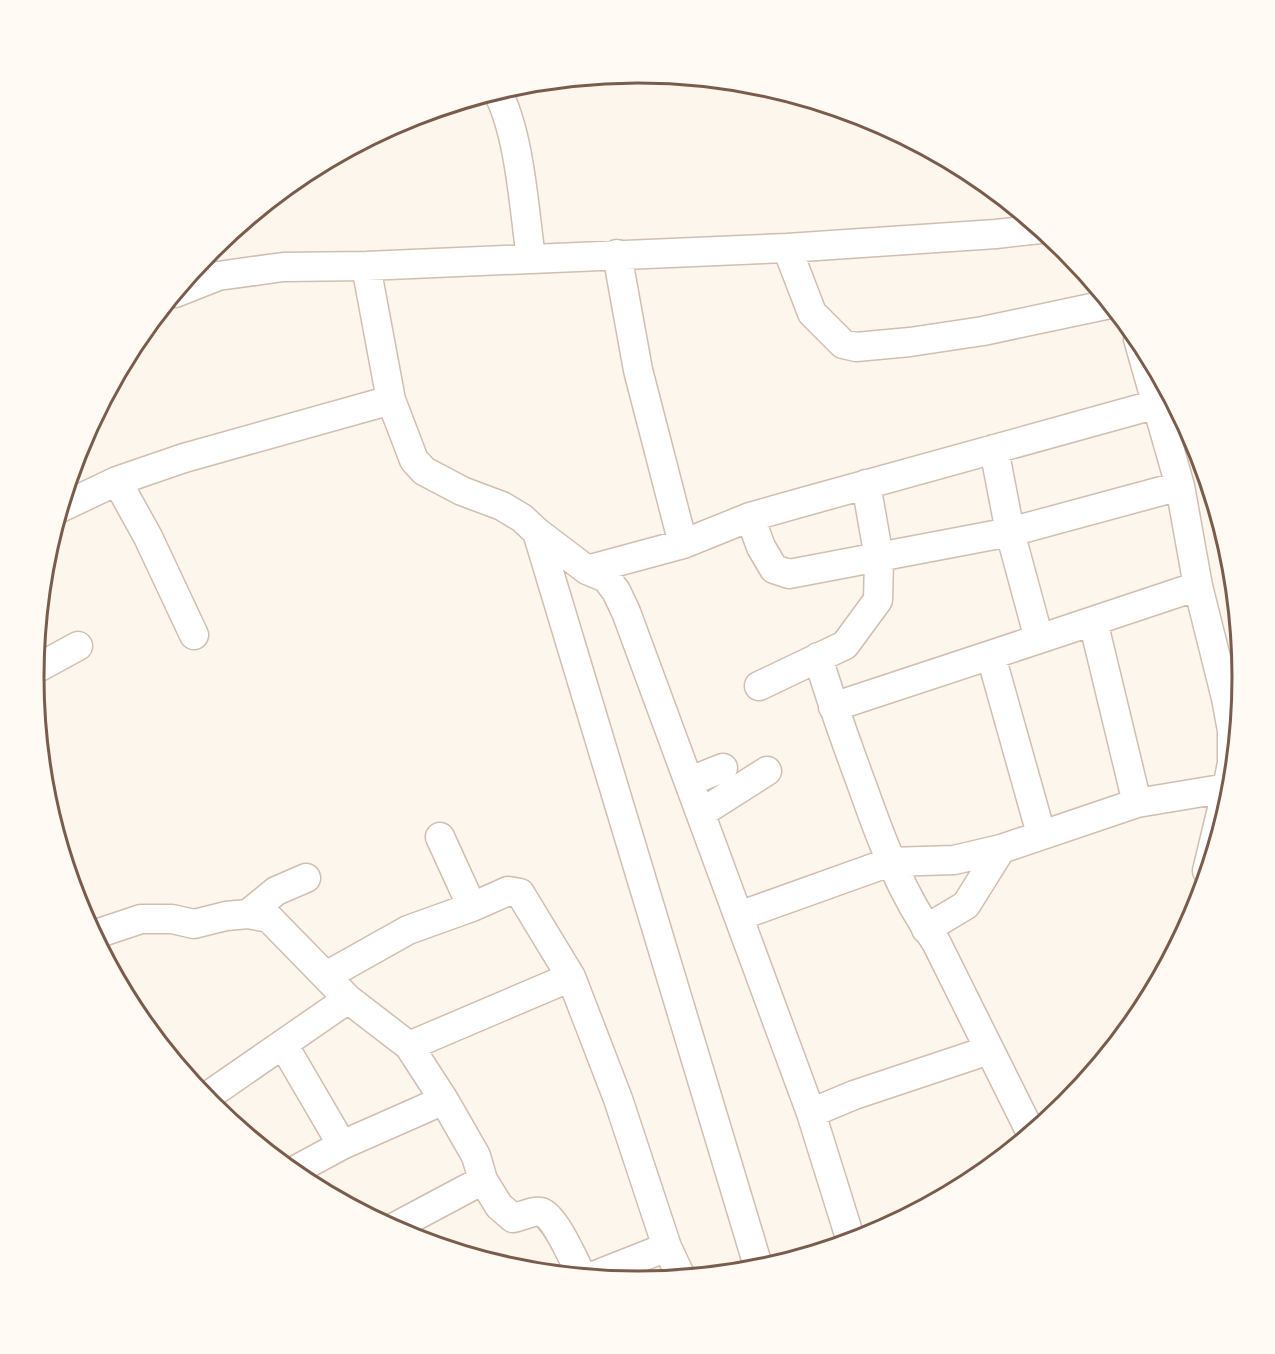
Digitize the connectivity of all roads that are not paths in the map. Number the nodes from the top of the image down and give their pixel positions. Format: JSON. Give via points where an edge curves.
{"nodes":[{"id":1,"x":501,"y":99,"type":"edge"},
{"id":2,"x":1029,"y":230,"type":"edge"},
{"id":3,"x":788,"y":248,"type":"junction"},
{"id":4,"x":617,"y":254,"type":"junction"},
{"id":5,"x":531,"y":258,"type":"junction"},
{"id":6,"x":366,"y":266,"type":"junction"},
{"id":7,"x":189,"y":287,"type":"edge"},
{"id":8,"x":1101,"y":306,"type":"edge"},
{"id":9,"x":1148,"y":374,"type":"edge"},
{"id":10,"x":392,"y":400,"type":"junction"},
{"id":11,"x":1157,"y":404,"type":"junction"},
{"id":12,"x":994,"y":449,"type":"junction"},
{"id":13,"x":117,"y":481,"type":"junction"},
{"id":14,"x":866,"y":484,"type":"junction"},
{"id":15,"x":1180,"y":486,"type":"junction"},
{"id":16,"x":70,"y":503,"type":"edge"},
{"id":17,"x":750,"y":517,"type":"junction"},
{"id":18,"x":537,"y":532,"type":"junction"},
{"id":19,"x":1010,"y":532,"type":"junction"},
{"id":20,"x":683,"y":544,"type":"junction"},
{"id":21,"x":879,"y":558,"type":"junction"},
{"id":22,"x":586,"y":570,"type":"junction"},
{"id":23,"x":1198,"y":586,"type":"junction"},
{"id":24,"x":1093,"y":621,"type":"junction"},
{"id":25,"x":194,"y":635,"type":"dead end"},
{"id":26,"x":1040,"y":639,"type":"junction"},
{"id":27,"x":78,"y":646,"type":"dead end"},
{"id":28,"x":991,"y":656,"type":"junction"},
{"id":29,"x":818,"y":657,"type":"junction"},
{"id":30,"x":44,"y":664,"type":"edge"},
{"id":31,"x":759,"y":686,"type":"dead end"},
{"id":32,"x":833,"y":706,"type":"junction"},
{"id":33,"x":1230,"y":719,"type":"edge"},
{"id":34,"x":723,"y":768,"type":"dead end"},
{"id":35,"x":767,"y":771,"type":"dead end"},
{"id":36,"x":690,"y":781,"type":"junction"},
{"id":37,"x":1221,"y":789,"type":"edge"},
{"id":38,"x":1137,"y":803,"type":"junction"},
{"id":39,"x":700,"y":813,"type":"junction"},
{"id":40,"x":1041,"y":834,"type":"junction"},
{"id":41,"x":440,"y":837,"type":"dead end"},
{"id":42,"x":1001,"y":849,"type":"junction"},
{"id":43,"x":890,"y":862,"type":"junction"},
{"id":44,"x":306,"y":878,"type":"dead end"},
{"id":45,"x":472,"y":907,"type":"junction"},
{"id":46,"x":248,"y":914,"type":"junction"},
{"id":47,"x":739,"y":916,"type":"junction"},
{"id":48,"x":926,"y":928,"type":"junction"},
{"id":49,"x":102,"y":932,"type":"edge"},
{"id":50,"x":326,"y":976,"type":"junction"},
{"id":51,"x":571,"y":977,"type":"junction"},
{"id":52,"x":348,"y":999,"type":"junction"},
{"id":53,"x":284,"y":1044,"type":"junction"},
{"id":54,"x":409,"y":1046,"type":"junction"},
{"id":55,"x":989,"y":1050,"type":"junction"},
{"id":56,"x":213,"y":1093,"type":"edge"},
{"id":57,"x":444,"y":1100,"type":"junction"},
{"id":58,"x":811,"y":1113,"type":"junction"},
{"id":59,"x":1027,"y":1125,"type":"edge"},
{"id":60,"x":342,"y":1145,"type":"junction"},
{"id":61,"x":301,"y":1167,"type":"edge"},
{"id":62,"x":483,"y":1180,"type":"junction"},
{"id":63,"x":403,"y":1223,"type":"edge"},
{"id":64,"x":847,"y":1232,"type":"edge"},
{"id":65,"x":667,"y":1247,"type":"junction"},
{"id":66,"x":756,"y":1259,"type":"edge"},
{"id":67,"x":578,"y":1268,"type":"edge"},
{"id":68,"x":608,"y":1270,"type":"edge"},
{"id":69,"x":678,"y":1270,"type":"edge"}],
"edges":[{"from":1,"to":5,"type":"street","via":[[516,151]]},
{"from":2,"to":3,"type":"street"},
{"from":3,"to":4,"type":"street"},
{"from":3,"to":8,"type":"street","via":[[812,314],[843,344],[856,347],[983,331]]},
{"from":4,"to":5,"type":"street"},
{"from":4,"to":20,"type":"street","via":[[638,370]]},
{"from":5,"to":6,"type":"street"},
{"from":6,"to":7,"type":"street","via":[[283,267],[218,276]]},
{"from":6,"to":10,"type":"street"},
{"from":9,"to":11,"type":"street"},
{"from":10,"to":13,"type":"street","via":[[184,458]]},
{"from":10,"to":18,"type":"street","via":[[414,460],[424,471],[502,506]]},
{"from":11,"to":12,"type":"street"},
{"from":11,"to":15,"type":"street"},
{"from":12,"to":14,"type":"street"},
{"from":12,"to":19,"type":"street"},
{"from":13,"to":16,"type":"street"},
{"from":13,"to":25,"type":"street"},
{"from":14,"to":17,"type":"street"},
{"from":14,"to":21,"type":"street"},
{"from":15,"to":19,"type":"street"},
{"from":15,"to":23,"type":"street"},
{"from":17,"to":20,"type":"street"},
{"from":17,"to":21,"type":"street","via":[[774,569],[789,574]]},
{"from":18,"to":22,"type":"street"},
{"from":18,"to":66,"type":"street"},
{"from":19,"to":21,"type":"street"},
{"from":19,"to":26,"type":"street"},
{"from":20,"to":22,"type":"street"},
{"from":21,"to":29,"type":"street","via":[[878,600],[845,645]]},
{"from":22,"to":36,"type":"street","via":[[606,578],[616,591]]},
{"from":23,"to":24,"type":"street"},
{"from":23,"to":33,"type":"street"},
{"from":24,"to":26,"type":"street"},
{"from":24,"to":38,"type":"street"},
{"from":26,"to":28,"type":"street"},
{"from":27,"to":30,"type":"street"},
{"from":28,"to":32,"type":"street"},
{"from":28,"to":40,"type":"street"},
{"from":29,"to":31,"type":"street"},
{"from":29,"to":32,"type":"street"},
{"from":32,"to":43,"type":"street"},
{"from":34,"to":36,"type":"street"},
{"from":35,"to":39,"type":"street"},
{"from":36,"to":39,"type":"street"},
{"from":37,"to":38,"type":"street"},
{"from":38,"to":40,"type":"street"},
{"from":39,"to":47,"type":"street"},
{"from":40,"to":42,"type":"street"},
{"from":41,"to":45,"type":"street"},
{"from":42,"to":43,"type":"street","via":[[954,860]]},
{"from":42,"to":48,"type":"street","via":[[966,905]]},
{"from":43,"to":47,"type":"street"},
{"from":43,"to":48,"type":"street"},
{"from":44,"to":46,"type":"street","via":[[276,891]]},
{"from":45,"to":50,"type":"street","via":[[408,930]]},
{"from":45,"to":51,"type":"street","via":[[508,891],[520,893]]},
{"from":46,"to":49,"type":"street","via":[[194,924],[141,919]]},
{"from":46,"to":50,"type":"street","via":[[269,918]]},
{"from":47,"to":58,"type":"street"},
{"from":48,"to":55,"type":"street"},
{"from":50,"to":52,"type":"street"},
{"from":51,"to":54,"type":"street"},
{"from":51,"to":65,"type":"street","via":[[618,1098]]},
{"from":52,"to":53,"type":"street"},
{"from":52,"to":54,"type":"street"},
{"from":53,"to":56,"type":"street"},
{"from":53,"to":60,"type":"street"},
{"from":54,"to":57,"type":"street"},
{"from":55,"to":58,"type":"street"},
{"from":55,"to":59,"type":"street"},
{"from":57,"to":60,"type":"street"},
{"from":57,"to":62,"type":"street","via":[[476,1156]]},
{"from":58,"to":64,"type":"street"},
{"from":60,"to":61,"type":"street"},
{"from":62,"to":63,"type":"street"},
{"from":62,"to":67,"type":"street","via":[[499,1206],[513,1218],[534,1212],[546,1215]]},
{"from":65,"to":68,"type":"street"},
{"from":65,"to":69,"type":"street"}]}
